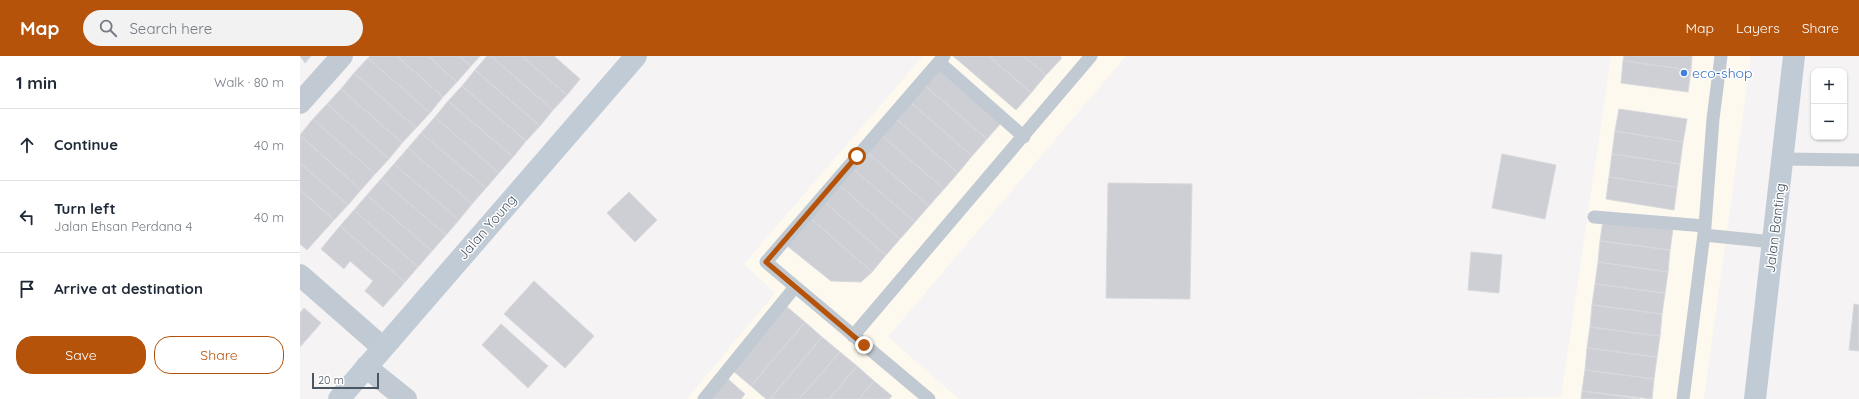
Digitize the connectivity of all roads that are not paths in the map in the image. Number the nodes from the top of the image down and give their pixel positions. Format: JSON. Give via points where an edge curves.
{"nodes":[{"id":1,"x":342,"y":56,"type":"edge"},
{"id":2,"x":636,"y":56,"type":"edge"},
{"id":3,"x":1091,"y":56,"type":"edge"},
{"id":4,"x":1721,"y":56,"type":"edge"},
{"id":5,"x":1794,"y":56,"type":"edge"},
{"id":6,"x":942,"y":59,"type":"edge"},
{"id":7,"x":300,"y":104,"type":"edge"},
{"id":8,"x":1024,"y":136,"type":"junction"},
{"id":9,"x":1783,"y":159,"type":"junction"},
{"id":10,"x":1859,"y":160,"type":"edge"},
{"id":11,"x":1594,"y":217,"type":"dead end"},
{"id":12,"x":1705,"y":230,"type":"junction"},
{"id":13,"x":1773,"y":242,"type":"junction"},
{"id":14,"x":300,"y":275,"type":"edge"},
{"id":15,"x":795,"y":287,"type":"junction"},
{"id":16,"x":853,"y":336,"type":"junction"},
{"id":17,"x":382,"y":347,"type":"junction"},
{"id":18,"x":366,"y":367,"type":"junction"},
{"id":19,"x":338,"y":399,"type":"edge"},
{"id":20,"x":406,"y":399,"type":"edge"},
{"id":21,"x":704,"y":399,"type":"edge"},
{"id":22,"x":929,"y":399,"type":"edge"},
{"id":23,"x":1683,"y":399,"type":"edge"},
{"id":24,"x":1755,"y":399,"type":"edge"}],
"edges":[{"from":1,"to":7,"type":"street"},
{"from":2,"to":17,"type":"main road","name":"Jalan Young"},
{"from":3,"to":8,"type":"lane"},
{"from":4,"to":12,"type":"lane","via":[[1713,119]]},
{"from":5,"to":9,"type":"main road","name":"Jalan Banting"},
{"from":6,"to":8,"type":"lane"},
{"from":6,"to":15,"type":"lane","via":[[766,262]]},
{"from":8,"to":16,"type":"lane"},
{"from":9,"to":10,"type":"lane"},
{"from":9,"to":13,"type":"main road","name":"Jalan Banting"},
{"from":11,"to":12,"type":"lane"},
{"from":12,"to":13,"type":"lane"},
{"from":12,"to":23,"type":"lane"},
{"from":13,"to":24,"type":"main road","name":"Jalan Banting"},
{"from":14,"to":17,"type":"street"},
{"from":15,"to":16,"type":"lane"},
{"from":15,"to":21,"type":"lane"},
{"from":16,"to":22,"type":"lane"},
{"from":17,"to":18,"type":"main road","name":"Jalan Young"},
{"from":18,"to":19,"type":"main road","name":"Jalan Young"},
{"from":18,"to":20,"type":"street"}]}
